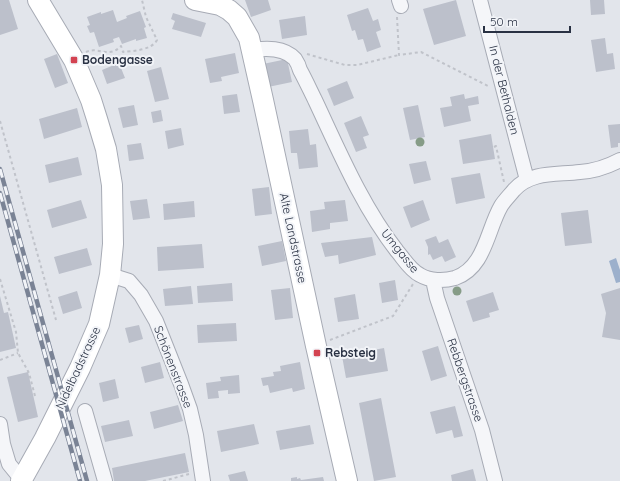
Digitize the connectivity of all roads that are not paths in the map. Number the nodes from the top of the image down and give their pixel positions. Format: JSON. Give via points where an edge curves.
{"nodes":[{"id":1,"x":195,"y":0,"type":"edge"},
{"id":2,"x":480,"y":0,"type":"edge"},
{"id":3,"x":42,"y":1,"type":"edge"},
{"id":4,"x":230,"y":5,"type":"edge"},
{"id":5,"x":252,"y":50,"type":"junction"},
{"id":6,"x":620,"y":160,"type":"edge"},
{"id":7,"x":527,"y":180,"type":"junction"},
{"id":8,"x":110,"y":275,"type":"junction"},
{"id":9,"x":433,"y":280,"type":"junction"},
{"id":10,"x":85,"y":411,"type":"dead end"},
{"id":11,"x":0,"y":424,"type":"edge"},
{"id":12,"x":202,"y":476,"type":"edge"},
{"id":13,"x":21,"y":480,"type":"edge"},
{"id":14,"x":105,"y":481,"type":"edge"},
{"id":15,"x":347,"y":481,"type":"edge"},
{"id":16,"x":495,"y":481,"type":"edge"}],
"edges":[{"from":1,"to":4,"type":"street"},
{"from":2,"to":7,"type":"street","name":"In der Bethalden"},
{"from":3,"to":8,"type":"street","name":"Nidelbadstrasse","via":[[74,60],[91,100],[106,149],[112,185],[113,244]]},
{"from":4,"to":5,"type":"street","name":"Alte Landstrasse","via":[[249,38]]},
{"from":5,"to":9,"type":"street","name":"Umgasse","via":[[276,49],[295,59],[346,166],[389,240],[418,275]]},
{"from":5,"to":15,"type":"street","name":"Alte Landstrasse"},
{"from":6,"to":7,"type":"street","name":"Umgasse","via":[[608,167],[538,176]]},
{"from":7,"to":9,"type":"street","name":"Umgasse","via":[[515,189],[501,206],[476,263],[455,278]]},
{"from":8,"to":12,"type":"street","name":"Schönenstrasse","via":[[129,281],[156,321],[190,409]]},
{"from":8,"to":13,"type":"street","name":"Nidelbadstrasse","via":[[99,324],[80,368]]},
{"from":9,"to":16,"type":"street","name":"Rebbergstrasse","via":[[482,430]]},
{"from":10,"to":14,"type":"street"},
{"from":11,"to":13,"type":"street","via":[[9,464]]}]}
